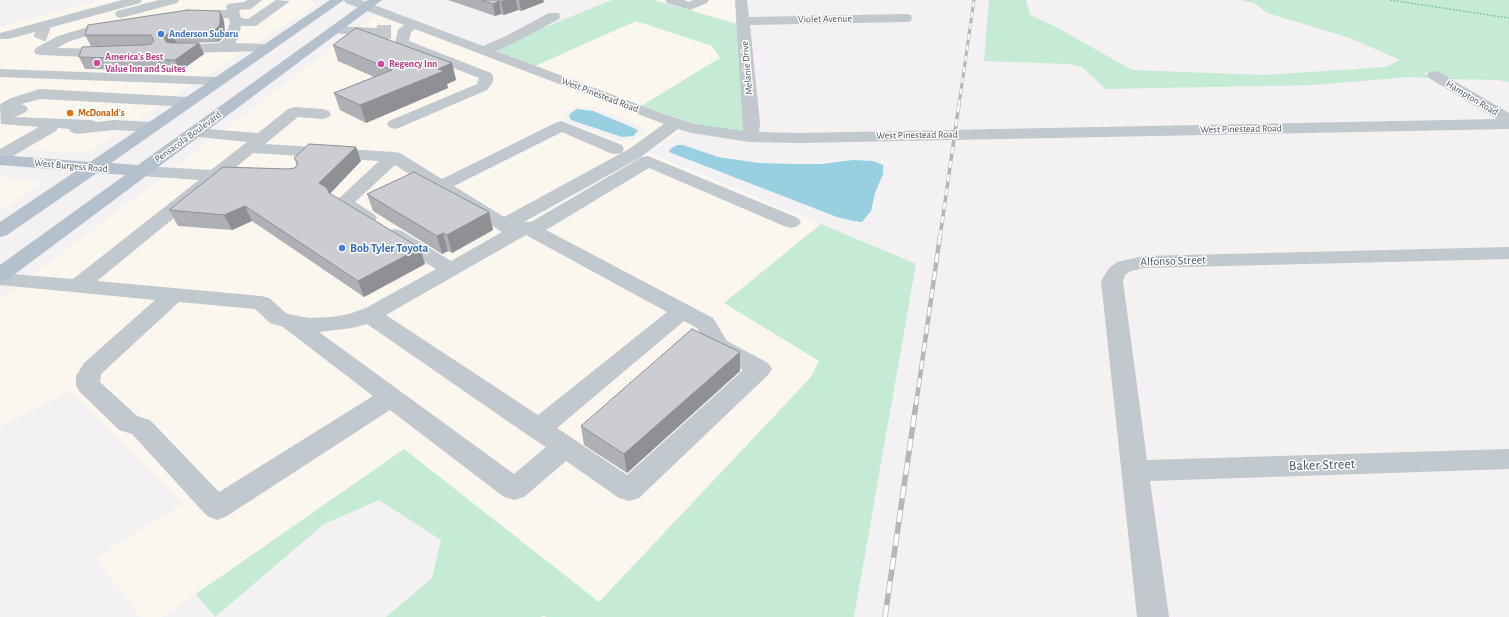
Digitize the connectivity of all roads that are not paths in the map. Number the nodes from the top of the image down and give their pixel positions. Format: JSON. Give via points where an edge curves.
{"nodes":[{"id":1,"x":93,"y":0,"type":"edge"},
{"id":2,"x":136,"y":0,"type":"edge"},
{"id":3,"x":173,"y":0,"type":"edge"},
{"id":4,"x":256,"y":0,"type":"edge"},
{"id":5,"x":282,"y":0,"type":"edge"},
{"id":6,"x":338,"y":0,"type":"edge"},
{"id":7,"x":350,"y":0,"type":"edge"},
{"id":8,"x":671,"y":0,"type":"edge"},
{"id":9,"x":703,"y":0,"type":"edge"},
{"id":10,"x":741,"y":0,"type":"edge"},
{"id":11,"x":372,"y":3,"type":"edge"},
{"id":12,"x":234,"y":11,"type":"edge"},
{"id":13,"x":554,"y":16,"type":"dead end"},
{"id":14,"x":178,"y":17,"type":"edge"},
{"id":15,"x":906,"y":18,"type":"dead end"},
{"id":16,"x":744,"y":21,"type":"junction"},
{"id":17,"x":76,"y":23,"type":"junction"},
{"id":18,"x":133,"y":24,"type":"edge"},
{"id":19,"x":2,"y":30,"type":"edge"},
{"id":20,"x":335,"y":30,"type":"junction"},
{"id":21,"x":403,"y":30,"type":"junction"},
{"id":22,"x":39,"y":31,"type":"junction"},
{"id":23,"x":377,"y":32,"type":"tunnel mouth"},
{"id":24,"x":223,"y":47,"type":"junction"},
{"id":25,"x":267,"y":48,"type":"junction"},
{"id":26,"x":173,"y":50,"type":"edge"},
{"id":27,"x":483,"y":51,"type":"junction"},
{"id":28,"x":121,"y":52,"type":"edge"},
{"id":29,"x":0,"y":73,"type":"edge"},
{"id":30,"x":1434,"y":75,"type":"dead end"},
{"id":31,"x":167,"y":79,"type":"junction"},
{"id":32,"x":218,"y":81,"type":"junction"},
{"id":33,"x":72,"y":96,"type":"junction"},
{"id":34,"x":133,"y":99,"type":"junction"},
{"id":35,"x":188,"y":102,"type":"junction"},
{"id":36,"x":0,"y":111,"type":"edge"},
{"id":37,"x":323,"y":114,"type":"dead end"},
{"id":38,"x":1509,"y":120,"type":"edge"},
{"id":39,"x":395,"y":124,"type":"dead end"},
{"id":40,"x":676,"y":124,"type":"junction"},
{"id":41,"x":1509,"y":124,"type":"edge"},
{"id":42,"x":0,"y":126,"type":"edge"},
{"id":43,"x":88,"y":127,"type":"junction"},
{"id":44,"x":152,"y":127,"type":"junction"},
{"id":45,"x":50,"y":128,"type":"junction"},
{"id":46,"x":194,"y":133,"type":"junction"},
{"id":47,"x":749,"y":136,"type":"junction"},
{"id":48,"x":247,"y":155,"type":"junction"},
{"id":49,"x":0,"y":156,"type":"edge"},
{"id":50,"x":0,"y":160,"type":"edge"},
{"id":51,"x":387,"y":163,"type":"junction"},
{"id":52,"x":309,"y":164,"type":"edge"},
{"id":53,"x":93,"y":168,"type":"junction"},
{"id":54,"x":355,"y":168,"type":"dead end"},
{"id":55,"x":142,"y":171,"type":"junction"},
{"id":56,"x":215,"y":176,"type":"junction"},
{"id":57,"x":340,"y":183,"type":"dead end"},
{"id":58,"x":364,"y":185,"type":"junction"},
{"id":59,"x":441,"y":186,"type":"junction"},
{"id":60,"x":791,"y":222,"type":"dead end"},
{"id":61,"x":512,"y":226,"type":"junction"},
{"id":62,"x":0,"y":231,"type":"edge"},
{"id":63,"x":1509,"y":253,"type":"edge"},
{"id":64,"x":452,"y":270,"type":"junction"},
{"id":65,"x":0,"y":275,"type":"edge"},
{"id":66,"x":0,"y":279,"type":"edge"},
{"id":67,"x":78,"y":286,"type":"junction"},
{"id":68,"x":174,"y":294,"type":"junction"},
{"id":69,"x":683,"y":311,"type":"junction"},
{"id":70,"x":370,"y":315,"type":"junction"},
{"id":71,"x":291,"y":322,"type":"junction"},
{"id":72,"x":391,"y":397,"type":"junction"},
{"id":73,"x":538,"y":429,"type":"junction"},
{"id":74,"x":565,"y":447,"type":"junction"},
{"id":75,"x":1509,"y":459,"type":"edge"},
{"id":76,"x":1135,"y":471,"type":"junction"},
{"id":77,"x":1153,"y":617,"type":"edge"}],
"edges":[{"from":1,"to":17,"type":"street"},
{"from":2,"to":17,"type":"street"},
{"from":3,"to":17,"type":"street"},
{"from":4,"to":12,"type":"street"},
{"from":5,"to":12,"type":"street","via":[[284,1],[251,23]]},
{"from":6,"to":25,"type":"main road"},
{"from":7,"to":11,"type":"street","name":"West Pinestead Road"},
{"from":8,"to":9,"type":"street","via":[[690,6]]},
{"from":10,"to":16,"type":"street","name":"Melanie Drive"},
{"from":11,"to":20,"type":"main road","name":"Pensacola Boulevard"},
{"from":11,"to":21,"type":"street","name":"West Pinestead Road"},
{"from":12,"to":14,"type":"street","via":[[196,9]]},
{"from":12,"to":24,"type":"street","via":[[231,39]]},
{"from":13,"to":27,"type":"street"},
{"from":15,"to":16,"type":"street","name":"Violet Avenue"},
{"from":16,"to":47,"type":"street","name":"Melanie Drive","via":[[752,123]]},
{"from":17,"to":18,"type":"street"},
{"from":17,"to":19,"type":"street"},
{"from":17,"to":22,"type":"street"},
{"from":17,"to":22,"type":"street","via":[[68,32],[52,36]]},
{"from":17,"to":28,"type":"street","via":[[63,39],[41,51]]},
{"from":19,"to":22,"type":"street"},
{"from":20,"to":23,"type":"street"},
{"from":20,"to":46,"type":"main road","name":"Pensacola Boulevard"},
{"from":21,"to":27,"type":"street","name":"West Pinestead Road"},
{"from":21,"to":39,"type":"street","via":[[402,43],[486,76],[486,82],[482,87]]},
{"from":24,"to":25,"type":"street"},
{"from":24,"to":26,"type":"street","via":[[197,48],[180,55]]},
{"from":25,"to":32,"type":"main road"},
{"from":27,"to":40,"type":"street","name":"West Pinestead Road"},
{"from":29,"to":31,"type":"street"},
{"from":30,"to":38,"type":"street","name":"Hampton Road"},
{"from":31,"to":32,"type":"street"},
{"from":31,"to":34,"type":"street"},
{"from":32,"to":35,"type":"main road"},
{"from":33,"to":34,"type":"street"},
{"from":33,"to":36,"type":"street","via":[[40,94],[16,101]]},
{"from":33,"to":43,"type":"street","via":[[21,109],[4,117],[7,121]]},
{"from":34,"to":35,"type":"street"},
{"from":34,"to":43,"type":"street"},
{"from":35,"to":44,"type":"main road"},
{"from":37,"to":48,"type":"street","via":[[294,112]]},
{"from":40,"to":47,"type":"street","name":"West Pinestead Road"},
{"from":40,"to":61,"type":"street","via":[[635,153]]},
{"from":41,"to":47,"type":"street","name":"West Pinestead Road","via":[[800,138]]},
{"from":42,"to":45,"type":"street"},
{"from":43,"to":44,"type":"street"},
{"from":43,"to":45,"type":"street"},
{"from":44,"to":53,"type":"main road"},
{"from":45,"to":49,"type":"street"},
{"from":46,"to":48,"type":"street"},
{"from":46,"to":55,"type":"main road","name":"Pensacola Boulevard"},
{"from":48,"to":51,"type":"street"},
{"from":48,"to":52,"type":"street"},
{"from":48,"to":56,"type":"street"},
{"from":50,"to":53,"type":"main road","name":"West Burgess Road"},
{"from":51,"to":54,"type":"street"},
{"from":51,"to":58,"type":"street"},
{"from":51,"to":59,"type":"street"},
{"from":53,"to":55,"type":"main road","name":"West Burgess Road"},
{"from":53,"to":62,"type":"main road"},
{"from":55,"to":56,"type":"street"},
{"from":55,"to":65,"type":"main road","name":"Pensacola Boulevard"},
{"from":56,"to":67,"type":"street"},
{"from":57,"to":58,"type":"street"},
{"from":58,"to":64,"type":"street","via":[[343,203]]},
{"from":59,"to":61,"type":"street"},
{"from":59,"to":61,"type":"street","via":[[561,126],[616,149]]},
{"from":60,"to":61,"type":"street","via":[[648,161]]},
{"from":61,"to":64,"type":"street"},
{"from":61,"to":69,"type":"street"},
{"from":63,"to":76,"type":"street","name":"Alfonso Street","via":[[1144,262],[1124,266],[1116,272],[1112,280]]},
{"from":64,"to":70,"type":"street"},
{"from":66,"to":67,"type":"street"},
{"from":67,"to":68,"type":"street"},
{"from":68,"to":71,"type":"street","via":[[260,303],[278,318]]},
{"from":68,"to":72,"type":"street","via":[[92,369],[88,376],[88,385],[128,423],[141,427],[217,508]]},
{"from":69,"to":73,"type":"street"},
{"from":69,"to":74,"type":"street","via":[[705,323],[719,347],[760,369],[628,490]]},
{"from":70,"to":71,"type":"street","via":[[332,324],[309,325]]},
{"from":70,"to":73,"type":"street"},
{"from":71,"to":72,"type":"street"},
{"from":72,"to":74,"type":"street","via":[[514,489]]},
{"from":73,"to":74,"type":"street"},
{"from":75,"to":76,"type":"street","name":"Baker Street"},
{"from":76,"to":77,"type":"street","name":"Alfonso Street"}]}
